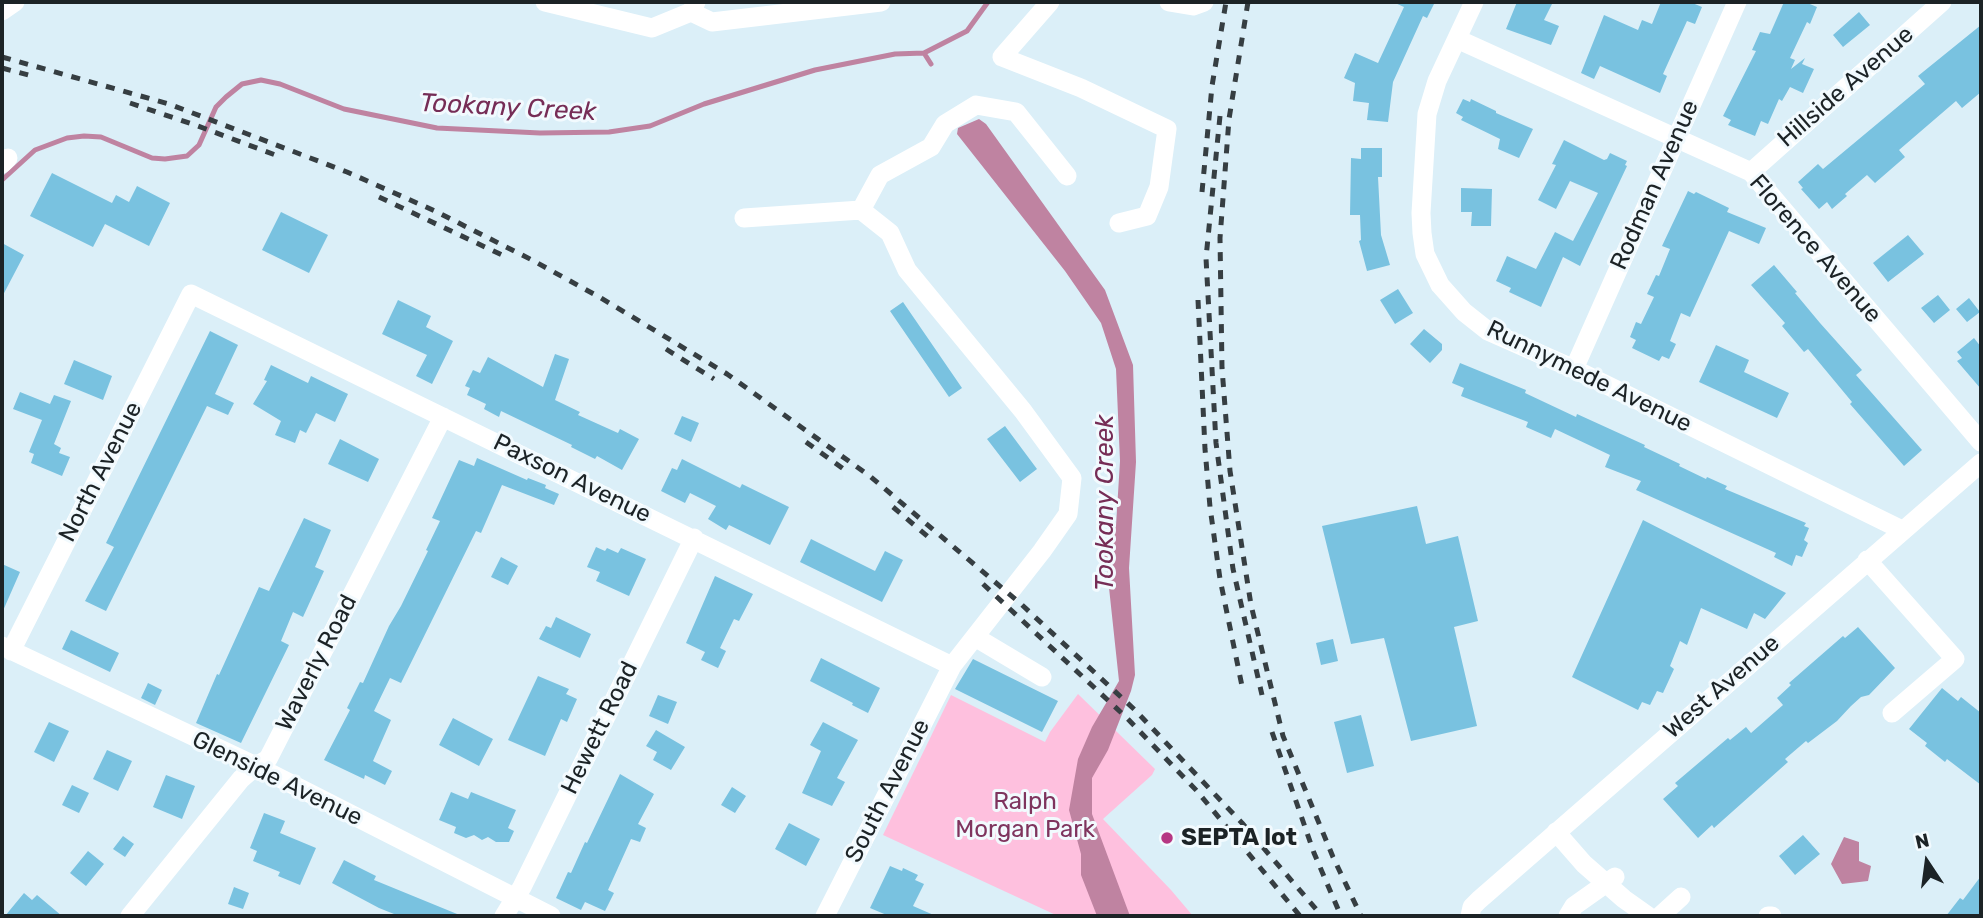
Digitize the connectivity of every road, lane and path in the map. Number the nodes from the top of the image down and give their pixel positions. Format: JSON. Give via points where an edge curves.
{"nodes":[{"id":1,"x":15,"y":2,"type":"edge"},
{"id":2,"x":545,"y":2,"type":"edge"},
{"id":3,"x":881,"y":2,"type":"edge"},
{"id":4,"x":1050,"y":2,"type":"edge"},
{"id":5,"x":1169,"y":2,"type":"edge"},
{"id":6,"x":1204,"y":2,"type":"edge"},
{"id":7,"x":1474,"y":2,"type":"edge"},
{"id":8,"x":1737,"y":2,"type":"edge"},
{"id":9,"x":1942,"y":2,"type":"edge"},
{"id":10,"x":693,"y":7,"type":"edge"},
{"id":11,"x":2,"y":11,"type":"edge"},
{"id":12,"x":1457,"y":39,"type":"junction"},
{"id":13,"x":1675,"y":138,"type":"junction"},
{"id":14,"x":1751,"y":172,"type":"junction"},
{"id":15,"x":1067,"y":176,"type":"dead end"},
{"id":16,"x":861,"y":210,"type":"junction"},
{"id":17,"x":744,"y":218,"type":"dead end"},
{"id":18,"x":1119,"y":223,"type":"dead end"},
{"id":19,"x":191,"y":294,"type":"joint"},
{"id":20,"x":1574,"y":369,"type":"junction"},
{"id":21,"x":443,"y":418,"type":"junction"},
{"id":22,"x":1981,"y":442,"type":"edge"},
{"id":23,"x":1981,"y":463,"type":"edge"},
{"id":24,"x":1902,"y":530,"type":"junction"},
{"id":25,"x":694,"y":538,"type":"junction"},
{"id":26,"x":1867,"y":561,"type":"junction"},
{"id":27,"x":975,"y":636,"type":"junction"},
{"id":28,"x":6,"y":648,"type":"edge"},
{"id":29,"x":952,"y":666,"type":"junction"},
{"id":30,"x":1042,"y":677,"type":"dead end"},
{"id":31,"x":1892,"y":713,"type":"dead end"},
{"id":32,"x":256,"y":766,"type":"junction"},
{"id":33,"x":1556,"y":832,"type":"junction"},
{"id":34,"x":1612,"y":879,"type":"junction"},
{"id":35,"x":1681,"y":897,"type":"dead end"},
{"id":36,"x":516,"y":899,"type":"junction"},
{"id":37,"x":130,"y":916,"type":"edge"},
{"id":38,"x":504,"y":916,"type":"edge"},
{"id":39,"x":551,"y":916,"type":"edge"},
{"id":40,"x":825,"y":916,"type":"edge"},
{"id":41,"x":1470,"y":916,"type":"edge"},
{"id":42,"x":1568,"y":916,"type":"edge"},
{"id":43,"x":1648,"y":916,"type":"edge"},
{"id":44,"x":1660,"y":916,"type":"edge"}],
"edges":[{"from":1,"to":11,"type":"street"},
{"from":2,"to":10,"type":"street","via":[[652,28]]},
{"from":3,"to":10,"type":"street","via":[[712,22]]},
{"from":4,"to":18,"type":"street","via":[[1002,57],[1167,129],[1159,187],[1147,216]]},
{"from":5,"to":6,"type":"street","via":[[1193,6]]},
{"from":7,"to":12,"type":"street","name":"Runnymede Avenue"},
{"from":8,"to":13,"type":"street","name":"Rodman Avenue"},
{"from":9,"to":14,"type":"street","name":"Hillside Avenue"},
{"from":12,"to":13,"type":"street","name":"Florence Avenue"},
{"from":12,"to":20,"type":"street","name":"Runnymede Avenue","via":[[1427,114],[1421,213],[1425,254],[1440,285],[1488,331]]},
{"from":13,"to":14,"type":"street","name":"Florence Avenue"},
{"from":13,"to":20,"type":"street","name":"Rodman Avenue"},
{"from":14,"to":22,"type":"street","name":"Florence Avenue"},
{"from":15,"to":16,"type":"street","via":[[1016,112],[976,105],[945,124],[931,147],[880,175]]},
{"from":16,"to":17,"type":"street"},
{"from":16,"to":27,"type":"street","name":"South Avenue","via":[[890,233],[907,270],[1072,478],[1068,514]]},
{"from":19,"to":21,"type":"street","name":"Paxson Avenue"},
{"from":19,"to":28,"type":"street","name":"North Avenue"},
{"from":20,"to":24,"type":"street","name":"Runnymede Avenue"},
{"from":21,"to":25,"type":"street","name":"Paxson Avenue"},
{"from":21,"to":32,"type":"street","name":"Waverly Road","via":[[268,759]]},
{"from":23,"to":24,"type":"street","name":"West Avenue"},
{"from":24,"to":26,"type":"street","name":"West Avenue"},
{"from":25,"to":29,"type":"street","name":"Paxson Avenue"},
{"from":25,"to":36,"type":"street","name":"Hewett Road"},
{"from":26,"to":31,"type":"street","via":[[1955,659]]},
{"from":26,"to":33,"type":"street","name":"West Avenue"},
{"from":27,"to":29,"type":"street","name":"South Avenue"},
{"from":27,"to":30,"type":"street"},
{"from":28,"to":32,"type":"street","name":"Glenside Avenue"},
{"from":29,"to":40,"type":"street","name":"South Avenue"},
{"from":32,"to":36,"type":"street","name":"Glenside Avenue"},
{"from":32,"to":37,"type":"street","name":"Waverly Road"},
{"from":33,"to":34,"type":"street","via":[[1584,864]]},
{"from":33,"to":41,"type":"street","name":"West Avenue","via":[[1472,907]]},
{"from":34,"to":42,"type":"street","via":[[1574,906]]},
{"from":34,"to":43,"type":"street"},
{"from":35,"to":44,"type":"street"},
{"from":36,"to":38,"type":"street","name":"Hewett Road"},
{"from":36,"to":39,"type":"street","name":"Glenside Avenue"}]}
